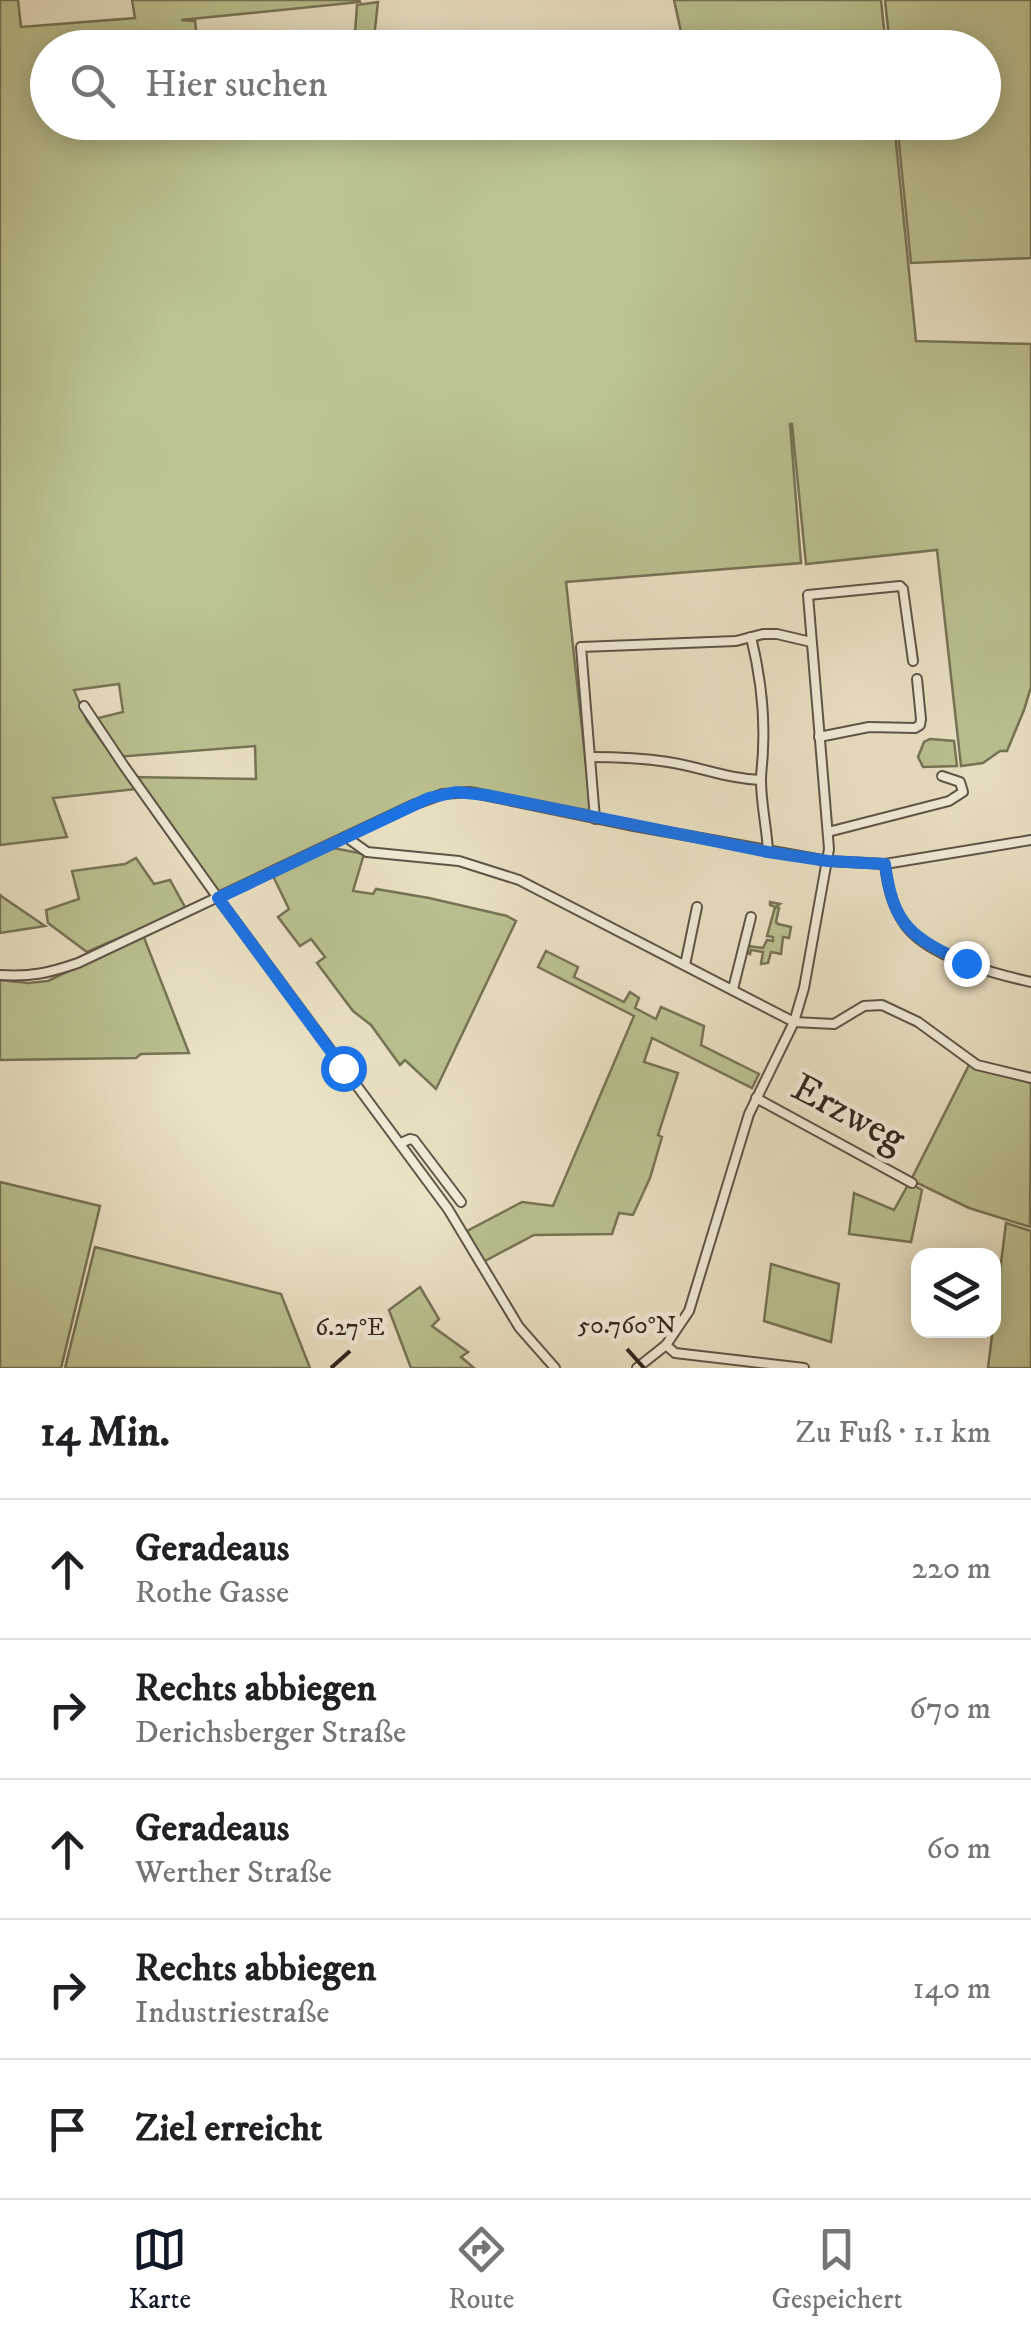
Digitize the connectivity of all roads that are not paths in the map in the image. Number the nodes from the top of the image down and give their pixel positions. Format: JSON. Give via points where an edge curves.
{"nodes":[{"id":1,"x":750,"y":637,"type":"junction"},
{"id":2,"x":811,"y":642,"type":"junction"},
{"id":3,"x":914,"y":661,"type":"dead end"},
{"id":4,"x":917,"y":679,"type":"dead end"},
{"id":5,"x":84,"y":706,"type":"dead end"},
{"id":6,"x":819,"y":737,"type":"junction"},
{"id":7,"x":590,"y":757,"type":"junction"},
{"id":8,"x":942,"y":776,"type":"dead end"},
{"id":9,"x":761,"y":780,"type":"junction"},
{"id":10,"x":595,"y":818,"type":"junction"},
{"id":11,"x":828,"y":832,"type":"junction"},
{"id":12,"x":346,"y":837,"type":"junction"},
{"id":13,"x":1031,"y":840,"type":"edge"},
{"id":14,"x":768,"y":852,"type":"junction"},
{"id":15,"x":828,"y":861,"type":"junction"},
{"id":16,"x":885,"y":864,"type":"junction"},
{"id":17,"x":218,"y":898,"type":"junction"},
{"id":18,"x":696,"y":907,"type":"dead end"},
{"id":19,"x":751,"y":917,"type":"dead end"},
{"id":20,"x":685,"y":965,"type":"junction"},
{"id":21,"x":0,"y":975,"type":"edge"},
{"id":22,"x":1031,"y":982,"type":"edge"},
{"id":23,"x":733,"y":990,"type":"junction"},
{"id":24,"x":794,"y":1022,"type":"junction"},
{"id":25,"x":1031,"y":1078,"type":"edge"},
{"id":26,"x":756,"y":1098,"type":"junction"},
{"id":27,"x":401,"y":1143,"type":"junction"},
{"id":28,"x":912,"y":1182,"type":"dead end"},
{"id":29,"x":461,"y":1202,"type":"dead end"},
{"id":30,"x":666,"y":1346,"type":"junction"},
{"id":31,"x":650,"y":1358,"type":"junction"},
{"id":32,"x":738,"y":1364,"type":"edge"},
{"id":33,"x":555,"y":1368,"type":"edge"},
{"id":34,"x":627,"y":1368,"type":"edge"},
{"id":35,"x":636,"y":1368,"type":"edge"},
{"id":36,"x":804,"y":1368,"type":"edge"}],
"edges":[{"from":1,"to":2,"type":"street","via":[[777,634]]},
{"from":1,"to":7,"type":"street","via":[[581,647]]},
{"from":1,"to":9,"type":"street","via":[[763,712]]},
{"from":2,"to":3,"type":"street","via":[[808,595],[900,586]]},
{"from":2,"to":6,"type":"street"},
{"from":4,"to":6,"type":"street","via":[[922,719],[915,728],[868,727]]},
{"from":5,"to":17,"type":"street"},
{"from":6,"to":11,"type":"street"},
{"from":7,"to":9,"type":"street","via":[[658,760]]},
{"from":7,"to":10,"type":"street"},
{"from":8,"to":11,"type":"street","via":[[960,782],[964,792]]},
{"from":9,"to":14,"type":"street"},
{"from":10,"to":12,"type":"street","via":[[456,792]]},
{"from":10,"to":14,"type":"street"},
{"from":11,"to":15,"type":"street"},
{"from":12,"to":17,"type":"street"},
{"from":12,"to":20,"type":"street","via":[[367,852],[458,861],[507,875]]},
{"from":13,"to":16,"type":"street"},
{"from":14,"to":15,"type":"street"},
{"from":15,"to":16,"type":"street"},
{"from":15,"to":24,"type":"street"},
{"from":16,"to":22,"type":"street","via":[[901,920],[922,941],[966,963]]},
{"from":17,"to":21,"type":"street","via":[[54,972]]},
{"from":17,"to":27,"type":"street"},
{"from":18,"to":20,"type":"street"},
{"from":19,"to":23,"type":"street"},
{"from":20,"to":23,"type":"street"},
{"from":23,"to":24,"type":"street"},
{"from":24,"to":25,"type":"street","via":[[828,1025],[864,1006],[882,1005],[977,1065]]},
{"from":24,"to":26,"type":"street"},
{"from":26,"to":28,"type":"street","name":"Erzweg"},
{"from":26,"to":30,"type":"street","via":[[696,1294]]},
{"from":27,"to":29,"type":"street","via":[[414,1140]]},
{"from":27,"to":33,"type":"street","via":[[519,1327]]},
{"from":30,"to":31,"type":"street"},
{"from":30,"to":32,"type":"street"},
{"from":31,"to":34,"type":"street"},
{"from":31,"to":35,"type":"street"},
{"from":32,"to":36,"type":"street"}]}
